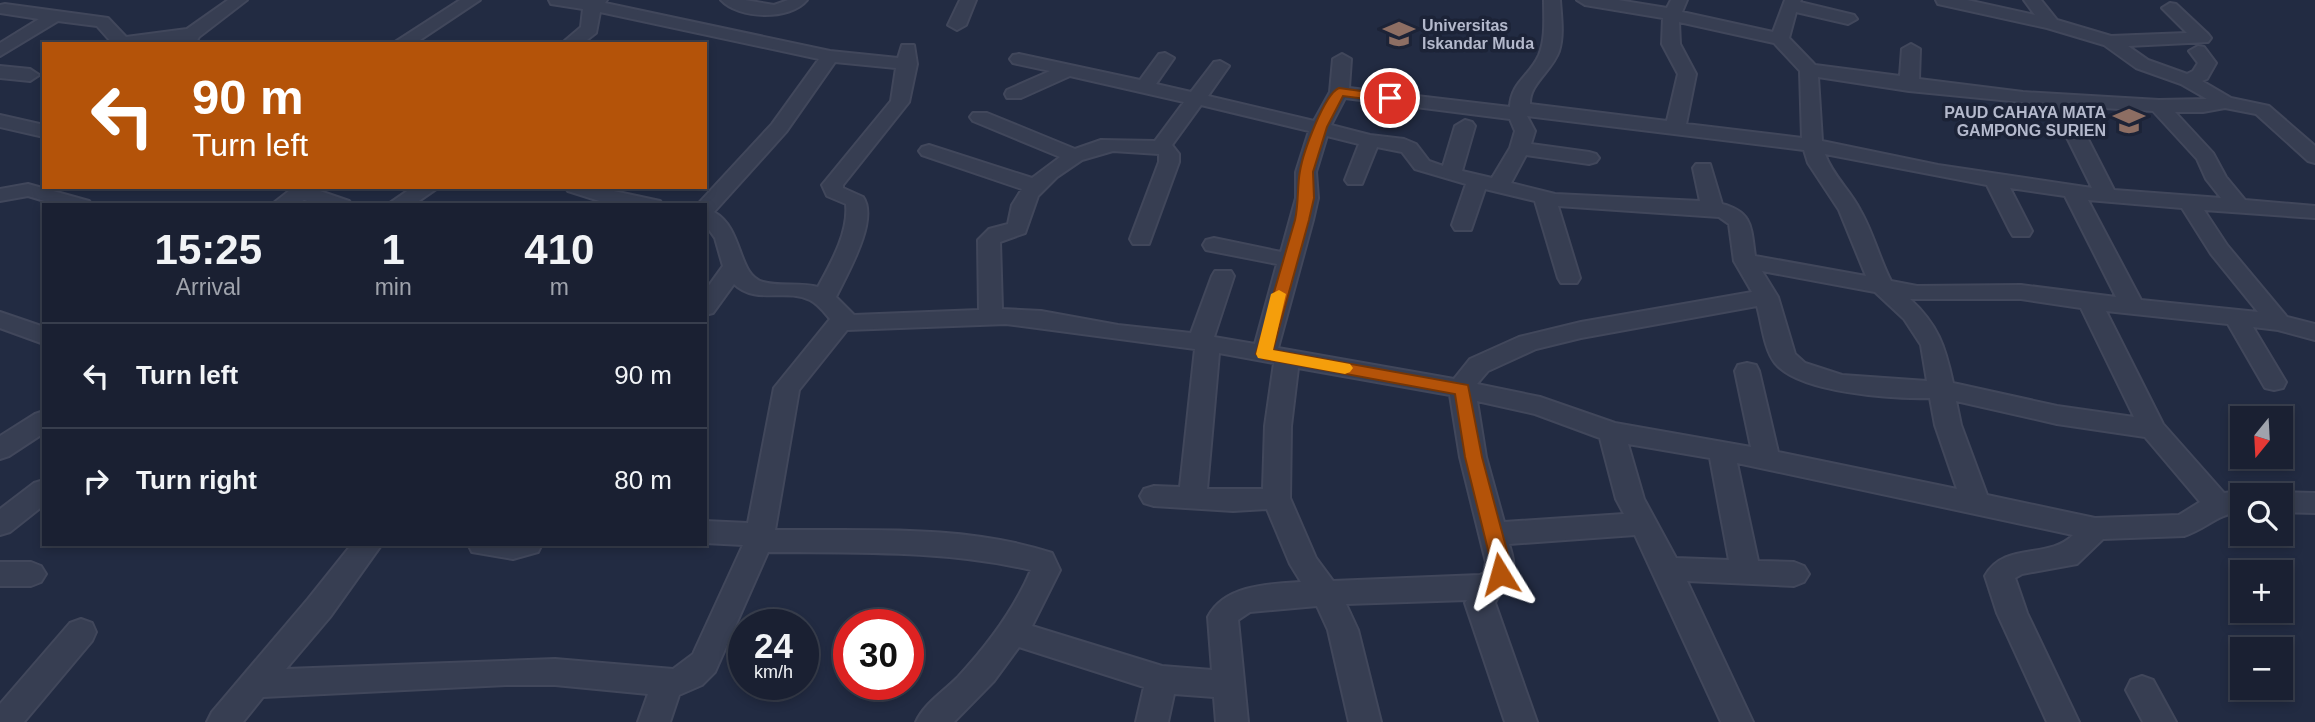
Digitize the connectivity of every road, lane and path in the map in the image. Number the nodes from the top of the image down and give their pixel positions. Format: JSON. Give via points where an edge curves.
{"nodes":[{"id":1,"x":37,"y":0,"type":"edge"},
{"id":2,"x":239,"y":0,"type":"edge"},
{"id":3,"x":472,"y":0,"type":"edge"},
{"id":4,"x":557,"y":0,"type":"edge"},
{"id":5,"x":729,"y":0,"type":"edge"},
{"id":6,"x":799,"y":0,"type":"edge"},
{"id":7,"x":968,"y":0,"type":"edge"},
{"id":8,"x":1552,"y":0,"type":"edge"},
{"id":9,"x":1585,"y":0,"type":"edge"},
{"id":10,"x":1944,"y":0,"type":"edge"},
{"id":11,"x":2032,"y":0,"type":"edge"},
{"id":12,"x":596,"y":2,"type":"edge"},
{"id":13,"x":1791,"y":2,"type":"edge"},
{"id":14,"x":1675,"y":8,"type":"edge"},
{"id":15,"x":2170,"y":8,"type":"dead end"},
{"id":16,"x":3,"y":9,"type":"edge"},
{"id":17,"x":56,"y":15,"type":"junction"},
{"id":18,"x":1848,"y":19,"type":"dead end"},
{"id":19,"x":957,"y":24,"type":"dead end"},
{"id":20,"x":2051,"y":24,"type":"junction"},
{"id":21,"x":189,"y":39,"type":"edge"},
{"id":22,"x":1780,"y":39,"type":"junction"},
{"id":23,"x":2110,"y":41,"type":"junction"},
{"id":24,"x":120,"y":42,"type":"edge"},
{"id":25,"x":138,"y":42,"type":"edge"},
{"id":26,"x":404,"y":42,"type":"edge"},
{"id":27,"x":573,"y":42,"type":"edge"},
{"id":28,"x":1911,"y":49,"type":"dead end"},
{"id":29,"x":0,"y":51,"type":"edge"},
{"id":30,"x":2198,"y":51,"type":"dead end"},
{"id":31,"x":830,"y":56,"type":"junction"},
{"id":32,"x":1165,"y":58,"type":"dead end"},
{"id":33,"x":1019,"y":59,"type":"dead end"},
{"id":34,"x":1342,"y":59,"type":"dead end"},
{"id":35,"x":1220,"y":66,"type":"dead end"},
{"id":36,"x":1070,"y":69,"type":"junction"},
{"id":37,"x":1809,"y":70,"type":"junction"},
{"id":38,"x":0,"y":72,"type":"edge"},
{"id":39,"x":30,"y":75,"type":"dead end"},
{"id":40,"x":2188,"y":80,"type":"junction"},
{"id":41,"x":1909,"y":85,"type":"junction"},
{"id":42,"x":1145,"y":86,"type":"junction"},
{"id":43,"x":1339,"y":92,"type":"junction"},
{"id":44,"x":1014,"y":93,"type":"dead end"},
{"id":45,"x":1199,"y":99,"type":"junction"},
{"id":46,"x":2057,"y":99,"type":"junction"},
{"id":47,"x":2225,"y":102,"type":"junction"},
{"id":48,"x":2159,"y":106,"type":"junction"},
{"id":49,"x":1518,"y":112,"type":"junction"},
{"id":50,"x":980,"y":117,"type":"dead end"},
{"id":51,"x":0,"y":121,"type":"edge"},
{"id":52,"x":1465,"y":126,"type":"dead end"},
{"id":53,"x":1321,"y":127,"type":"junction"},
{"id":54,"x":1675,"y":128,"type":"junction"},
{"id":55,"x":42,"y":131,"type":"edge"},
{"id":56,"x":1370,"y":141,"type":"junction"},
{"id":57,"x":1162,"y":145,"type":"junction"},
{"id":58,"x":1812,"y":145,"type":"junction"},
{"id":59,"x":1520,"y":148,"type":"junction"},
{"id":60,"x":929,"y":151,"type":"dead end"},
{"id":61,"x":1076,"y":156,"type":"junction"},
{"id":62,"x":2315,"y":157,"type":"edge"},
{"id":63,"x":1588,"y":158,"type":"dead end"},
{"id":64,"x":1703,"y":168,"type":"dead end"},
{"id":65,"x":1451,"y":175,"type":"junction"},
{"id":66,"x":1354,"y":180,"type":"dead end"},
{"id":67,"x":1478,"y":180,"type":"junction"},
{"id":68,"x":1995,"y":180,"type":"junction"},
{"id":69,"x":1499,"y":185,"type":"junction"},
{"id":70,"x":1035,"y":186,"type":"junction"},
{"id":71,"x":425,"y":189,"type":"edge"},
{"id":72,"x":581,"y":189,"type":"edge"},
{"id":73,"x":305,"y":190,"type":"edge"},
{"id":74,"x":58,"y":191,"type":"edge"},
{"id":75,"x":2073,"y":191,"type":"junction"},
{"id":76,"x":0,"y":195,"type":"edge"},
{"id":77,"x":2106,"y":196,"type":"junction"},
{"id":78,"x":1544,"y":197,"type":"junction"},
{"id":79,"x":79,"y":203,"type":"edge"},
{"id":80,"x":284,"y":203,"type":"edge"},
{"id":81,"x":337,"y":203,"type":"edge"},
{"id":82,"x":401,"y":203,"type":"edge"},
{"id":83,"x":640,"y":203,"type":"edge"},
{"id":84,"x":2190,"y":204,"type":"junction"},
{"id":85,"x":1712,"y":208,"type":"junction"},
{"id":86,"x":2240,"y":208,"type":"junction"},
{"id":87,"x":2315,"y":212,"type":"edge"},
{"id":88,"x":707,"y":215,"type":"edge"},
{"id":89,"x":1463,"y":225,"type":"dead end"},
{"id":90,"x":2021,"y":231,"type":"dead end"},
{"id":91,"x":1141,"y":239,"type":"dead end"},
{"id":92,"x":1214,"y":245,"type":"dead end"},
{"id":93,"x":1289,"y":261,"type":"junction"},
{"id":94,"x":1745,"y":261,"type":"junction"},
{"id":95,"x":734,"y":267,"type":"junction"},
{"id":96,"x":1223,"y":276,"type":"dead end"},
{"id":97,"x":1569,"y":278,"type":"dead end"},
{"id":98,"x":1883,"y":287,"type":"junction"},
{"id":99,"x":1766,"y":297,"type":"junction"},
{"id":100,"x":824,"y":298,"type":"junction"},
{"id":101,"x":2090,"y":302,"type":"junction"},
{"id":102,"x":707,"y":305,"type":"edge"},
{"id":103,"x":2133,"y":307,"type":"junction"},
{"id":104,"x":991,"y":316,"type":"junction"},
{"id":105,"x":2236,"y":318,"type":"junction"},
{"id":106,"x":842,"y":319,"type":"junction"},
{"id":107,"x":0,"y":320,"type":"edge"},
{"id":108,"x":2279,"y":322,"type":"junction"},
{"id":109,"x":2315,"y":332,"type":"edge"},
{"id":110,"x":42,"y":335,"type":"edge"},
{"id":111,"x":1204,"y":343,"type":"junction"},
{"id":112,"x":1276,"y":356,"type":"junction"},
{"id":113,"x":1746,"y":371,"type":"dead end"},
{"id":114,"x":2274,"y":382,"type":"dead end"},
{"id":115,"x":1462,"y":389,"type":"junction"},
{"id":116,"x":1942,"y":389,"type":"junction"},
{"id":117,"x":42,"y":421,"type":"edge"},
{"id":118,"x":2154,"y":429,"type":"junction"},
{"id":119,"x":1612,"y":432,"type":"junction"},
{"id":120,"x":0,"y":449,"type":"edge"},
{"id":121,"x":1722,"y":453,"type":"junction"},
{"id":122,"x":1767,"y":461,"type":"junction"},
{"id":123,"x":1154,"y":496,"type":"dead end"},
{"id":124,"x":1193,"y":498,"type":"junction"},
{"id":125,"x":1276,"y":498,"type":"junction"},
{"id":126,"x":36,"y":501,"type":"edge"},
{"id":127,"x":2293,"y":502,"type":"edge"},
{"id":128,"x":1976,"y":503,"type":"junction"},
{"id":129,"x":2230,"y":503,"type":"edge"},
{"id":130,"x":2315,"y":503,"type":"edge"},
{"id":131,"x":0,"y":524,"type":"edge"},
{"id":132,"x":1641,"y":524,"type":"junction"},
{"id":133,"x":2095,"y":529,"type":"junction"},
{"id":134,"x":707,"y":532,"type":"edge"},
{"id":135,"x":1493,"y":534,"type":"junction"},
{"id":136,"x":760,"y":538,"type":"junction"},
{"id":137,"x":366,"y":546,"type":"edge"},
{"id":138,"x":494,"y":546,"type":"edge"},
{"id":139,"x":516,"y":546,"type":"edge"},
{"id":140,"x":1667,"y":569,"type":"junction"},
{"id":141,"x":1746,"y":572,"type":"junction"},
{"id":142,"x":0,"y":574,"type":"edge"},
{"id":143,"x":31,"y":574,"type":"dead end"},
{"id":144,"x":1794,"y":575,"type":"dead end"},
{"id":145,"x":1486,"y":587,"type":"junction"},
{"id":146,"x":1326,"y":595,"type":"junction"},
{"id":147,"x":81,"y":632,"type":"dead end"},
{"id":148,"x":1014,"y":633,"type":"junction"},
{"id":149,"x":1162,"y":679,"type":"junction"},
{"id":150,"x":255,"y":684,"type":"junction"},
{"id":151,"x":667,"y":684,"type":"junction"},
{"id":152,"x":1228,"y":685,"type":"junction"},
{"id":153,"x":2142,"y":690,"type":"dead end"},
{"id":154,"x":4,"y":722,"type":"edge"},
{"id":155,"x":223,"y":722,"type":"edge"},
{"id":156,"x":654,"y":722,"type":"edge"},
{"id":157,"x":932,"y":722,"type":"edge"},
{"id":158,"x":1153,"y":722,"type":"edge"},
{"id":159,"x":1232,"y":722,"type":"edge"},
{"id":160,"x":1365,"y":722,"type":"edge"},
{"id":161,"x":1521,"y":722,"type":"edge"},
{"id":162,"x":1737,"y":722,"type":"edge"},
{"id":163,"x":2063,"y":722,"type":"edge"},
{"id":164,"x":2161,"y":722,"type":"edge"}],
"edges":[{"from":1,"to":16,"type":"street"},
{"from":2,"to":21,"type":"street"},
{"from":3,"to":26,"type":"street"},
{"from":4,"to":12,"type":"street"},
{"from":5,"to":6,"type":"street","via":[[773,12]]},
{"from":7,"to":19,"type":"street"},
{"from":8,"to":49,"type":"street","via":[[1552,49],[1520,93]]},
{"from":9,"to":14,"type":"street"},
{"from":10,"to":20,"type":"street"},
{"from":11,"to":20,"type":"street"},
{"from":12,"to":27,"type":"street","via":[[590,29]]},
{"from":12,"to":31,"type":"street"},
{"from":13,"to":18,"type":"street"},
{"from":13,"to":22,"type":"street"},
{"from":14,"to":22,"type":"street"},
{"from":14,"to":54,"type":"street","via":[[1671,45],[1687,70]]},
{"from":15,"to":23,"type":"street","via":[[2202,38]]},
{"from":16,"to":17,"type":"street"},
{"from":17,"to":24,"type":"street","via":[[102,22]]},
{"from":17,"to":29,"type":"street"},
{"from":20,"to":23,"type":"street"},
{"from":21,"to":25,"type":"street"},
{"from":22,"to":37,"type":"street"},
{"from":23,"to":40,"type":"street","via":[[2142,64]]},
{"from":28,"to":41,"type":"street"},
{"from":30,"to":40,"type":"street","via":[[2207,63],[2200,75]]},
{"from":31,"to":88,"type":"street","via":[[779,128]]},
{"from":31,"to":100,"type":"street","via":[[908,55],[900,102],[832,185],[834,192],[856,201],[858,209]]},
{"from":32,"to":42,"type":"street"},
{"from":33,"to":36,"type":"street"},
{"from":34,"to":43,"type":"street"},
{"from":35,"to":45,"type":"street"},
{"from":36,"to":42,"type":"street"},
{"from":36,"to":44,"type":"street"},
{"from":37,"to":41,"type":"street"},
{"from":37,"to":58,"type":"street"},
{"from":38,"to":39,"type":"street"},
{"from":40,"to":47,"type":"street"},
{"from":41,"to":46,"type":"street"},
{"from":42,"to":45,"type":"street"},
{"from":43,"to":49,"type":"street"},
{"from":43,"to":53,"type":"street"},
{"from":45,"to":53,"type":"street"},
{"from":45,"to":57,"type":"street"},
{"from":46,"to":48,"type":"street"},
{"from":46,"to":77,"type":"street"},
{"from":47,"to":48,"type":"street"},
{"from":47,"to":62,"type":"street","via":[[2262,110]]},
{"from":48,"to":86,"type":"street","via":[[2206,157],[2216,179]]},
{"from":49,"to":54,"type":"street"},
{"from":49,"to":59,"type":"street","via":[[1525,131]]},
{"from":50,"to":61,"type":"street"},
{"from":51,"to":55,"type":"street"},
{"from":52,"to":65,"type":"street"},
{"from":53,"to":56,"type":"street"},
{"from":53,"to":93,"type":"street","via":[[1306,172],[1307,198]]},
{"from":54,"to":58,"type":"street"},
{"from":56,"to":65,"type":"street","via":[[1404,145],[1422,164]]},
{"from":56,"to":66,"type":"street"},
{"from":57,"to":61,"type":"street","via":[[1101,146]]},
{"from":57,"to":91,"type":"street","via":[[1169,162]]},
{"from":58,"to":68,"type":"street"},
{"from":58,"to":98,"type":"street","via":[[1818,163],[1850,210]]},
{"from":59,"to":63,"type":"street"},
{"from":59,"to":69,"type":"street"},
{"from":60,"to":70,"type":"street"},
{"from":61,"to":70,"type":"street"},
{"from":64,"to":85,"type":"street"},
{"from":65,"to":67,"type":"street"},
{"from":67,"to":69,"type":"street"},
{"from":67,"to":89,"type":"street"},
{"from":68,"to":75,"type":"street"},
{"from":68,"to":90,"type":"street"},
{"from":69,"to":78,"type":"street"},
{"from":70,"to":104,"type":"street","via":[[1021,208],[1017,228],[994,236],[988,244]]},
{"from":71,"to":82,"type":"street"},
{"from":72,"to":83,"type":"street"},
{"from":73,"to":80,"type":"street"},
{"from":73,"to":81,"type":"street"},
{"from":74,"to":76,"type":"street"},
{"from":74,"to":79,"type":"street"},
{"from":75,"to":77,"type":"street"},
{"from":75,"to":103,"type":"street"},
{"from":77,"to":84,"type":"street"},
{"from":78,"to":85,"type":"street"},
{"from":78,"to":97,"type":"street"},
{"from":84,"to":86,"type":"street"},
{"from":84,"to":108,"type":"street"},
{"from":85,"to":94,"type":"street","via":[[1739,222]]},
{"from":86,"to":87,"type":"street"},
{"from":88,"to":95,"type":"street","via":[[726,233]]},
{"from":92,"to":93,"type":"street"},
{"from":93,"to":112,"type":"street"},
{"from":94,"to":98,"type":"street"},
{"from":94,"to":99,"type":"street"},
{"from":95,"to":100,"type":"street","via":[[752,286],[802,290]]},
{"from":95,"to":102,"type":"street"},
{"from":96,"to":111,"type":"street"},
{"from":98,"to":101,"type":"street","via":[[1938,294],[2021,292]]},
{"from":98,"to":116,"type":"street","via":[[1925,329],[1937,356]]},
{"from":99,"to":115,"type":"street","via":[[1528,343],[1479,365]]},
{"from":99,"to":116,"type":"street","via":[[1784,357],[1796,369],[1841,383]]},
{"from":100,"to":106,"type":"street"},
{"from":101,"to":103,"type":"street"},
{"from":101,"to":118,"type":"street"},
{"from":103,"to":105,"type":"street"},
{"from":104,"to":106,"type":"street","via":[[858,324]]},
{"from":104,"to":111,"type":"street"},
{"from":105,"to":108,"type":"street"},
{"from":105,"to":114,"type":"street"},
{"from":106,"to":136,"type":"street","via":[[787,388]]},
{"from":107,"to":110,"type":"street"},
{"from":108,"to":109,"type":"street"},
{"from":111,"to":112,"type":"street"},
{"from":111,"to":124,"type":"street"},
{"from":112,"to":115,"type":"street"},
{"from":112,"to":125,"type":"street"},
{"from":113,"to":122,"type":"street"},
{"from":115,"to":119,"type":"street","via":[[1540,406]]},
{"from":115,"to":135,"type":"street"},
{"from":116,"to":118,"type":"street","via":[[2057,415]]},
{"from":116,"to":128,"type":"street","via":[[1948,425]]},
{"from":117,"to":120,"type":"street"},
{"from":118,"to":129,"type":"street"},
{"from":119,"to":121,"type":"street"},
{"from":119,"to":132,"type":"street","via":[[1617,460]]},
{"from":121,"to":122,"type":"street"},
{"from":121,"to":141,"type":"street"},
{"from":122,"to":128,"type":"street"},
{"from":123,"to":124,"type":"street"},
{"from":124,"to":125,"type":"street"},
{"from":125,"to":146,"type":"street","via":[[1304,564]]},
{"from":126,"to":131,"type":"street"},
{"from":127,"to":130,"type":"street"},
{"from":128,"to":133,"type":"street"},
{"from":129,"to":133,"type":"street","via":[[2184,525]]},
{"from":132,"to":135,"type":"street"},
{"from":132,"to":140,"type":"street"},
{"from":133,"to":163,"type":"street","via":[[2071,554],[2007,568],[2000,576],[2012,613]]},
{"from":134,"to":136,"type":"street"},
{"from":135,"to":145,"type":"street","via":[[1500,574]]},
{"from":136,"to":148,"type":"street","via":[[915,543],[1037,558],[1046,570]]},
{"from":136,"to":151,"type":"street","via":[[704,663],[684,680]]},
{"from":137,"to":150,"type":"street"},
{"from":138,"to":139,"type":"street"},
{"from":140,"to":141,"type":"street"},
{"from":140,"to":162,"type":"street"},
{"from":141,"to":144,"type":"street"},
{"from":142,"to":143,"type":"street"},
{"from":145,"to":146,"type":"street"},
{"from":145,"to":161,"type":"street","via":[[1481,610]]},
{"from":146,"to":152,"type":"street","via":[[1284,595],[1232,607],[1223,617]]},
{"from":146,"to":160,"type":"street","via":[[1343,630]]},
{"from":147,"to":154,"type":"street"},
{"from":148,"to":149,"type":"street"},
{"from":148,"to":157,"type":"street"},
{"from":149,"to":152,"type":"street"},
{"from":149,"to":158,"type":"street"},
{"from":150,"to":151,"type":"street","via":[[555,672]]},
{"from":150,"to":155,"type":"street"},
{"from":151,"to":156,"type":"street"},
{"from":152,"to":159,"type":"street"},
{"from":153,"to":164,"type":"street"}]}
